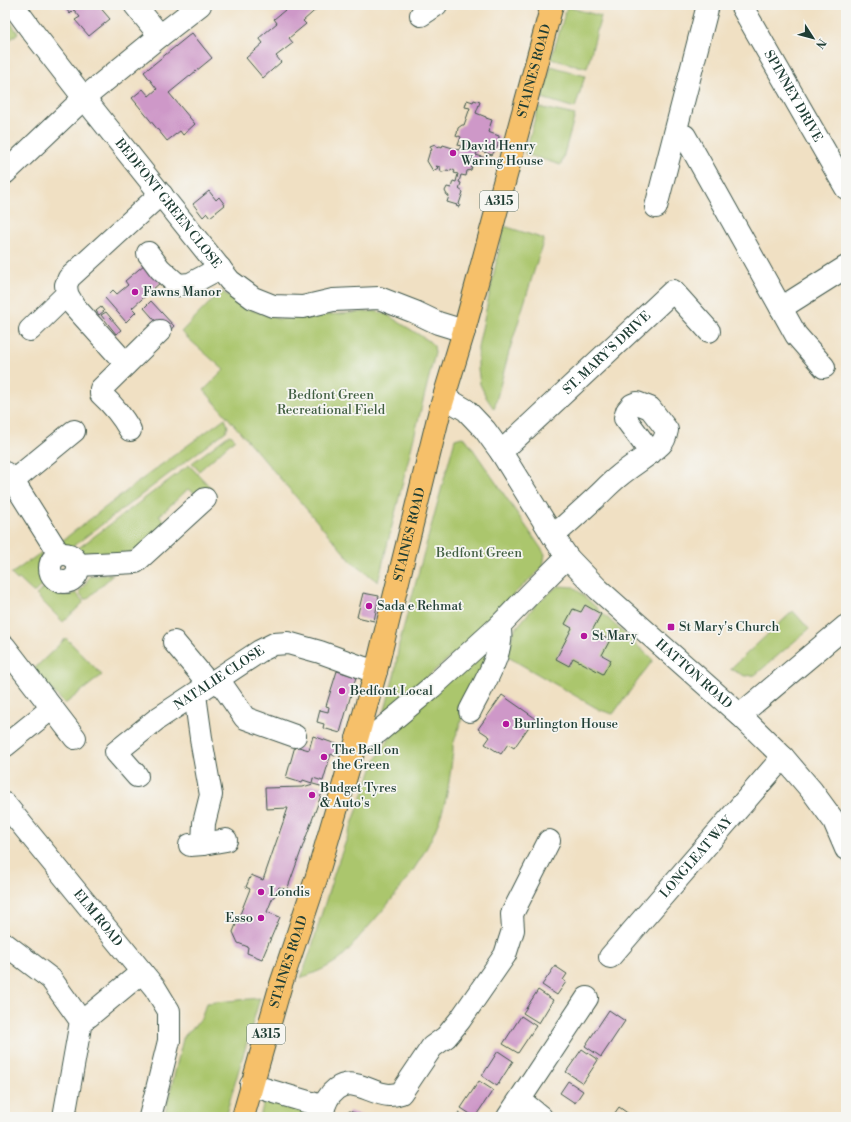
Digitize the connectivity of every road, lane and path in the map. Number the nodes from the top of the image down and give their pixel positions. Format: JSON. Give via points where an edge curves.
{"nodes":[{"id":1,"x":13,"y":5,"type":"edge"},
{"id":2,"x":135,"y":5,"type":"edge"},
{"id":3,"x":200,"y":5,"type":"edge"},
{"id":4,"x":552,"y":5,"type":"edge"},
{"id":5,"x":708,"y":5,"type":"edge"},
{"id":6,"x":741,"y":5,"type":"edge"},
{"id":7,"x":160,"y":36,"type":"junction"},
{"id":8,"x":84,"y":98,"type":"junction"},
{"id":9,"x":685,"y":136,"type":"dead end"},
{"id":10,"x":5,"y":173,"type":"edge"},
{"id":11,"x":846,"y":188,"type":"edge"},
{"id":12,"x":162,"y":195,"type":"junction"},
{"id":13,"x":656,"y":207,"type":"dead end"},
{"id":14,"x":148,"y":253,"type":"dead end"},
{"id":15,"x":846,"y":267,"type":"edge"},
{"id":16,"x":220,"y":268,"type":"junction"},
{"id":17,"x":67,"y":294,"type":"junction"},
{"id":18,"x":781,"y":308,"type":"junction"},
{"id":19,"x":30,"y":330,"type":"dead end"},
{"id":20,"x":160,"y":331,"type":"dead end"},
{"id":21,"x":464,"y":331,"type":"junction"},
{"id":22,"x":709,"y":332,"type":"dead end"},
{"id":23,"x":126,"y":364,"type":"junction"},
{"id":24,"x":824,"y":367,"type":"dead end"},
{"id":25,"x":444,"y":397,"type":"junction"},
{"id":26,"x":130,"y":430,"type":"dead end"},
{"id":27,"x":74,"y":431,"type":"dead end"},
{"id":28,"x":501,"y":452,"type":"junction"},
{"id":29,"x":651,"y":453,"type":"dead end"},
{"id":30,"x":9,"y":477,"type":"edge"},
{"id":31,"x":205,"y":499,"type":"dead end"},
{"id":32,"x":553,"y":536,"type":"junction"},
{"id":33,"x":568,"y":558,"type":"junction"},
{"id":34,"x":499,"y":626,"type":"junction"},
{"id":35,"x":846,"y":626,"type":"edge"},
{"id":36,"x":174,"y":642,"type":"dead end"},
{"id":37,"x":5,"y":648,"type":"edge"},
{"id":38,"x":376,"y":671,"type":"junction"},
{"id":39,"x":207,"y":686,"type":"junction"},
{"id":40,"x":52,"y":708,"type":"junction"},
{"id":41,"x":470,"y":711,"type":"dead end"},
{"id":42,"x":740,"y":715,"type":"junction"},
{"id":43,"x":295,"y":736,"type":"dead end"},
{"id":44,"x":75,"y":738,"type":"dead end"},
{"id":45,"x":357,"y":739,"type":"junction"},
{"id":46,"x":5,"y":746,"type":"edge"},
{"id":47,"x":783,"y":757,"type":"junction"},
{"id":48,"x":137,"y":776,"type":"dead end"},
{"id":49,"x":5,"y":804,"type":"edge"},
{"id":50,"x":226,"y":840,"type":"dead end"},
{"id":51,"x":549,"y":841,"type":"dead end"},
{"id":52,"x":846,"y":848,"type":"edge"},
{"id":53,"x":5,"y":944,"type":"edge"},
{"id":54,"x":610,"y":957,"type":"dead end"},
{"id":55,"x":142,"y":972,"type":"junction"},
{"id":56,"x":587,"y":998,"type":"dead end"},
{"id":57,"x":81,"y":1021,"type":"junction"},
{"id":58,"x":251,"y":1085,"type":"junction"},
{"id":59,"x":514,"y":1108,"type":"edge"},
{"id":60,"x":322,"y":1114,"type":"edge"},
{"id":61,"x":64,"y":1117,"type":"edge"},
{"id":62,"x":150,"y":1117,"type":"edge"},
{"id":63,"x":243,"y":1117,"type":"edge"},
{"id":64,"x":542,"y":1117,"type":"edge"}],
"edges":[{"from":1,"to":8,"type":"street","name":"BEDFONT GREEN CLOSE"},
{"from":2,"to":7,"type":"street"},
{"from":3,"to":7,"type":"street"},
{"from":4,"to":21,"type":"main road","name":"STAINES ROAD","number":"A315"},
{"from":5,"to":13,"type":"street"},
{"from":6,"to":11,"type":"street","name":"SPINNEY DRIVE"},
{"from":7,"to":8,"type":"street"},
{"from":8,"to":10,"type":"street"},
{"from":8,"to":12,"type":"street","name":"BEDFONT GREEN CLOSE"},
{"from":9,"to":18,"type":"street"},
{"from":12,"to":16,"type":"street","name":"BEDFONT GREEN CLOSE"},
{"from":12,"to":17,"type":"street","via":[[69,278],[66,285]]},
{"from":14,"to":16,"type":"street","via":[[160,269],[178,285],[190,284]]},
{"from":15,"to":18,"type":"street"},
{"from":16,"to":21,"type":"street","name":"BEDFONT GREEN CLOSE","via":[[230,281],[253,298],[273,306],[303,307],[333,300],[379,298]]},
{"from":17,"to":19,"type":"street"},
{"from":17,"to":23,"type":"street","via":[[74,306]]},
{"from":18,"to":24,"type":"street","via":[[796,335]]},
{"from":20,"to":23,"type":"street"},
{"from":21,"to":25,"type":"main road","name":"STAINES ROAD","number":"A315"},
{"from":22,"to":28,"type":"street","name":"ST. MARY'S DRIVE","via":[[673,291]]},
{"from":23,"to":26,"type":"street","via":[[101,389],[101,394],[123,417]]},
{"from":25,"to":28,"type":"street","name":"HATTON ROAD","via":[[466,410],[486,430]]},
{"from":25,"to":38,"type":"main road","name":"STAINES ROAD","number":"A315"},
{"from":27,"to":30,"type":"street","via":[[43,456]]},
{"from":28,"to":32,"type":"street","name":"HATTON ROAD"},
{"from":29,"to":32,"type":"street","via":[[618,477]]},
{"from":30,"to":31,"type":"street","via":[[59,554],[50,564],[51,574],[57,580],[66,582],[76,574],[78,565],[136,562]]},
{"from":32,"to":33,"type":"street","name":"HATTON ROAD"},
{"from":33,"to":34,"type":"street"},
{"from":33,"to":42,"type":"street","name":"HATTON ROAD","via":[[598,589]]},
{"from":34,"to":41,"type":"street","via":[[501,636],[497,658]]},
{"from":34,"to":45,"type":"street","via":[[378,732]]},
{"from":35,"to":42,"type":"street"},
{"from":36,"to":39,"type":"street"},
{"from":37,"to":40,"type":"street"},
{"from":38,"to":39,"type":"street","name":"NATALIE CLOSE","via":[[288,643],[274,644]]},
{"from":38,"to":45,"type":"main road","name":"STAINES ROAD","number":"A315"},
{"from":39,"to":43,"type":"street","via":[[245,718]]},
{"from":39,"to":48,"type":"street","name":"NATALIE CLOSE","via":[[157,719],[116,752]]},
{"from":39,"to":50,"type":"street","via":[[202,745],[211,795],[196,845]]},
{"from":40,"to":44,"type":"street"},
{"from":40,"to":46,"type":"street"},
{"from":42,"to":47,"type":"street","name":"HATTON ROAD"},
{"from":45,"to":58,"type":"main road","name":"STAINES ROAD","number":"A315"},
{"from":47,"to":52,"type":"street","name":"HATTON ROAD","via":[[834,821]]},
{"from":47,"to":54,"type":"street","name":"LONGLEAT WAY"},
{"from":49,"to":55,"type":"street","name":"ELM ROAD"},
{"from":51,"to":60,"type":"street","via":[[512,914],[513,930],[504,955],[460,1020],[446,1038],[432,1047],[401,1093],[389,1095],[354,1084],[343,1084],[325,1101]]},
{"from":53,"to":57,"type":"street","via":[[51,980]]},
{"from":55,"to":57,"type":"street"},
{"from":55,"to":62,"type":"street","name":"ELM ROAD","via":[[169,1011],[169,1041]]},
{"from":56,"to":59,"type":"street"},
{"from":57,"to":61,"type":"street"},
{"from":58,"to":60,"type":"street","via":[[315,1104]]},
{"from":58,"to":63,"type":"main road","name":"STAINES ROAD","number":"A315"},
{"from":59,"to":64,"type":"street"}]}
